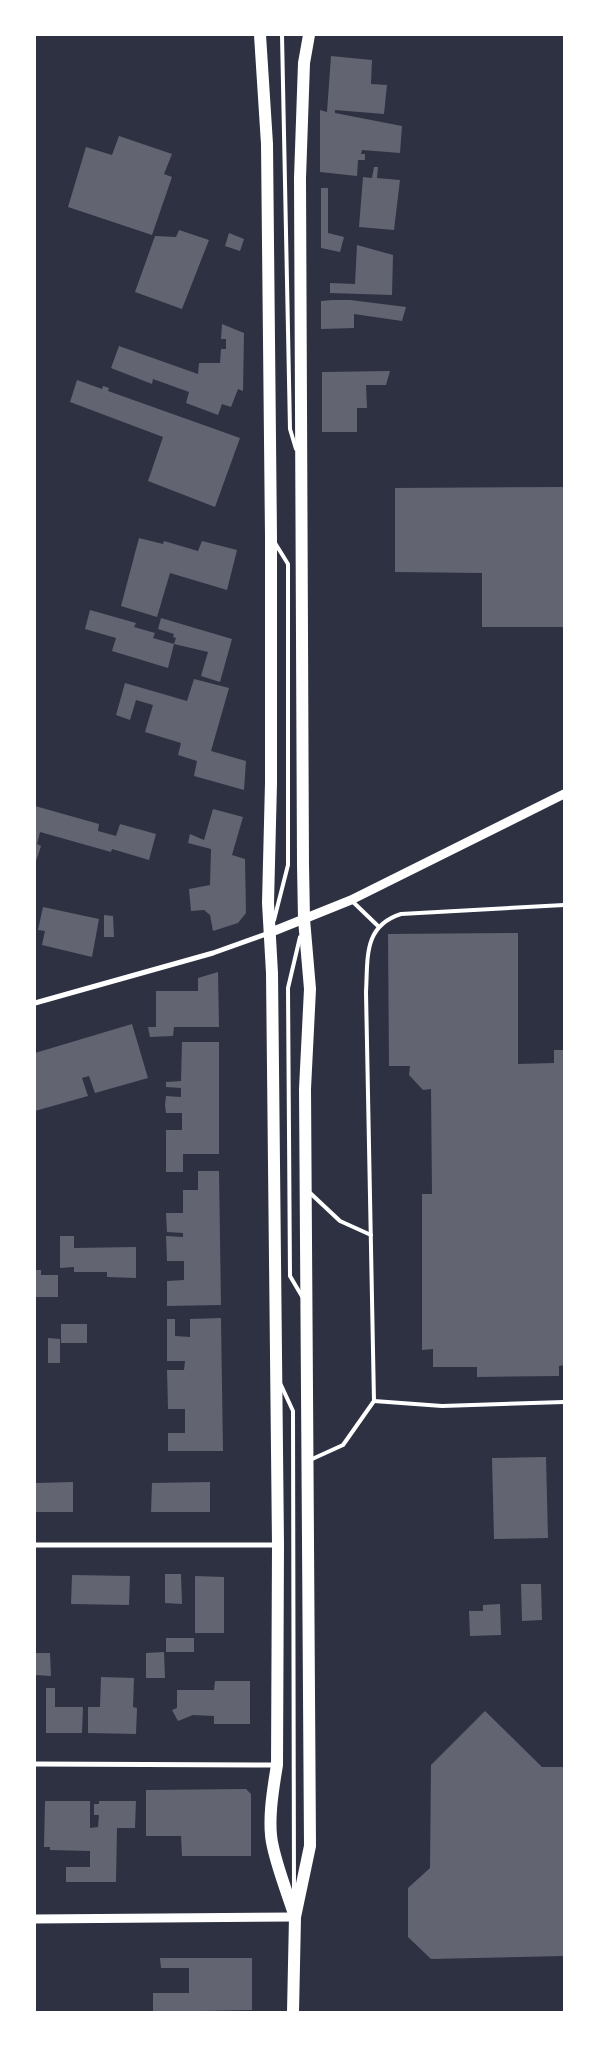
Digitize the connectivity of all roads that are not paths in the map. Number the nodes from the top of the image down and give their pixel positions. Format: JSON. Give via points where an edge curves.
{"nodes":[{"id":1,"x":260,"y":35,"type":"edge"},
{"id":2,"x":282,"y":35,"type":"edge"},
{"id":3,"x":309,"y":35,"type":"edge"},
{"id":4,"x":300,"y":463,"type":"junction"},
{"id":5,"x":271,"y":537,"type":"junction"},
{"id":6,"x":564,"y":794,"type":"edge"},
{"id":7,"x":351,"y":900,"type":"junction"},
{"id":8,"x":564,"y":905,"type":"edge"},
{"id":9,"x":304,"y":919,"type":"junction"},
{"id":10,"x":378,"y":926,"type":"junction"},
{"id":11,"x":269,"y":933,"type":"junction"},
{"id":12,"x":35,"y":1003,"type":"edge"},
{"id":13,"x":305,"y":1188,"type":"junction"},
{"id":14,"x":371,"y":1235,"type":"junction"},
{"id":15,"x":306,"y":1304,"type":"junction"},
{"id":16,"x":276,"y":1376,"type":"junction"},
{"id":17,"x":374,"y":1401,"type":"junction"},
{"id":18,"x":564,"y":1402,"type":"edge"},
{"id":19,"x":308,"y":1461,"type":"junction"},
{"id":20,"x":35,"y":1545,"type":"edge"},
{"id":21,"x":278,"y":1545,"type":"junction"},
{"id":22,"x":35,"y":1764,"type":"edge"},
{"id":23,"x":277,"y":1765,"type":"junction"},
{"id":24,"x":295,"y":1917,"type":"junction"},
{"id":25,"x":35,"y":1920,"type":"edge"},
{"id":26,"x":293,"y":2012,"type":"edge"}],
"edges":[{"from":1,"to":5,"type":"main road","via":[[268,144]]},
{"from":2,"to":4,"type":"lane","via":[[290,429]]},
{"from":3,"to":4,"type":"main road","via":[[304,63],[300,178]]},
{"from":4,"to":9,"type":"main road"},
{"from":5,"to":11,"type":"main road"},
{"from":5,"to":11,"type":"lane","via":[[288,564],[288,865]]},
{"from":6,"to":7,"type":"street"},
{"from":7,"to":9,"type":"street"},
{"from":7,"to":10,"type":"lane"},
{"from":8,"to":10,"type":"lane","via":[[401,914]]},
{"from":9,"to":11,"type":"street"},
{"from":9,"to":13,"type":"main road","via":[[310,990]]},
{"from":9,"to":15,"type":"lane","via":[[288,988],[290,1276]]},
{"from":10,"to":14,"type":"lane","via":[[368,952],[366,992]]},
{"from":11,"to":12,"type":"street","via":[[213,953]]},
{"from":11,"to":16,"type":"main road"},
{"from":13,"to":14,"type":"lane","via":[[340,1221]]},
{"from":13,"to":15,"type":"main road"},
{"from":14,"to":17,"type":"lane"},
{"from":15,"to":19,"type":"main road"},
{"from":16,"to":21,"type":"main road"},
{"from":16,"to":24,"type":"lane","via":[[293,1411]]},
{"from":17,"to":18,"type":"lane","via":[[442,1406]]},
{"from":17,"to":19,"type":"lane","via":[[342,1445]]},
{"from":19,"to":24,"type":"main road","via":[[310,1846]]},
{"from":20,"to":21,"type":"street"},
{"from":21,"to":23,"type":"main road"},
{"from":22,"to":23,"type":"street"},
{"from":23,"to":24,"type":"main road","via":[[272,1845]]},
{"from":24,"to":25,"type":"street"},
{"from":24,"to":26,"type":"main road"}]}
